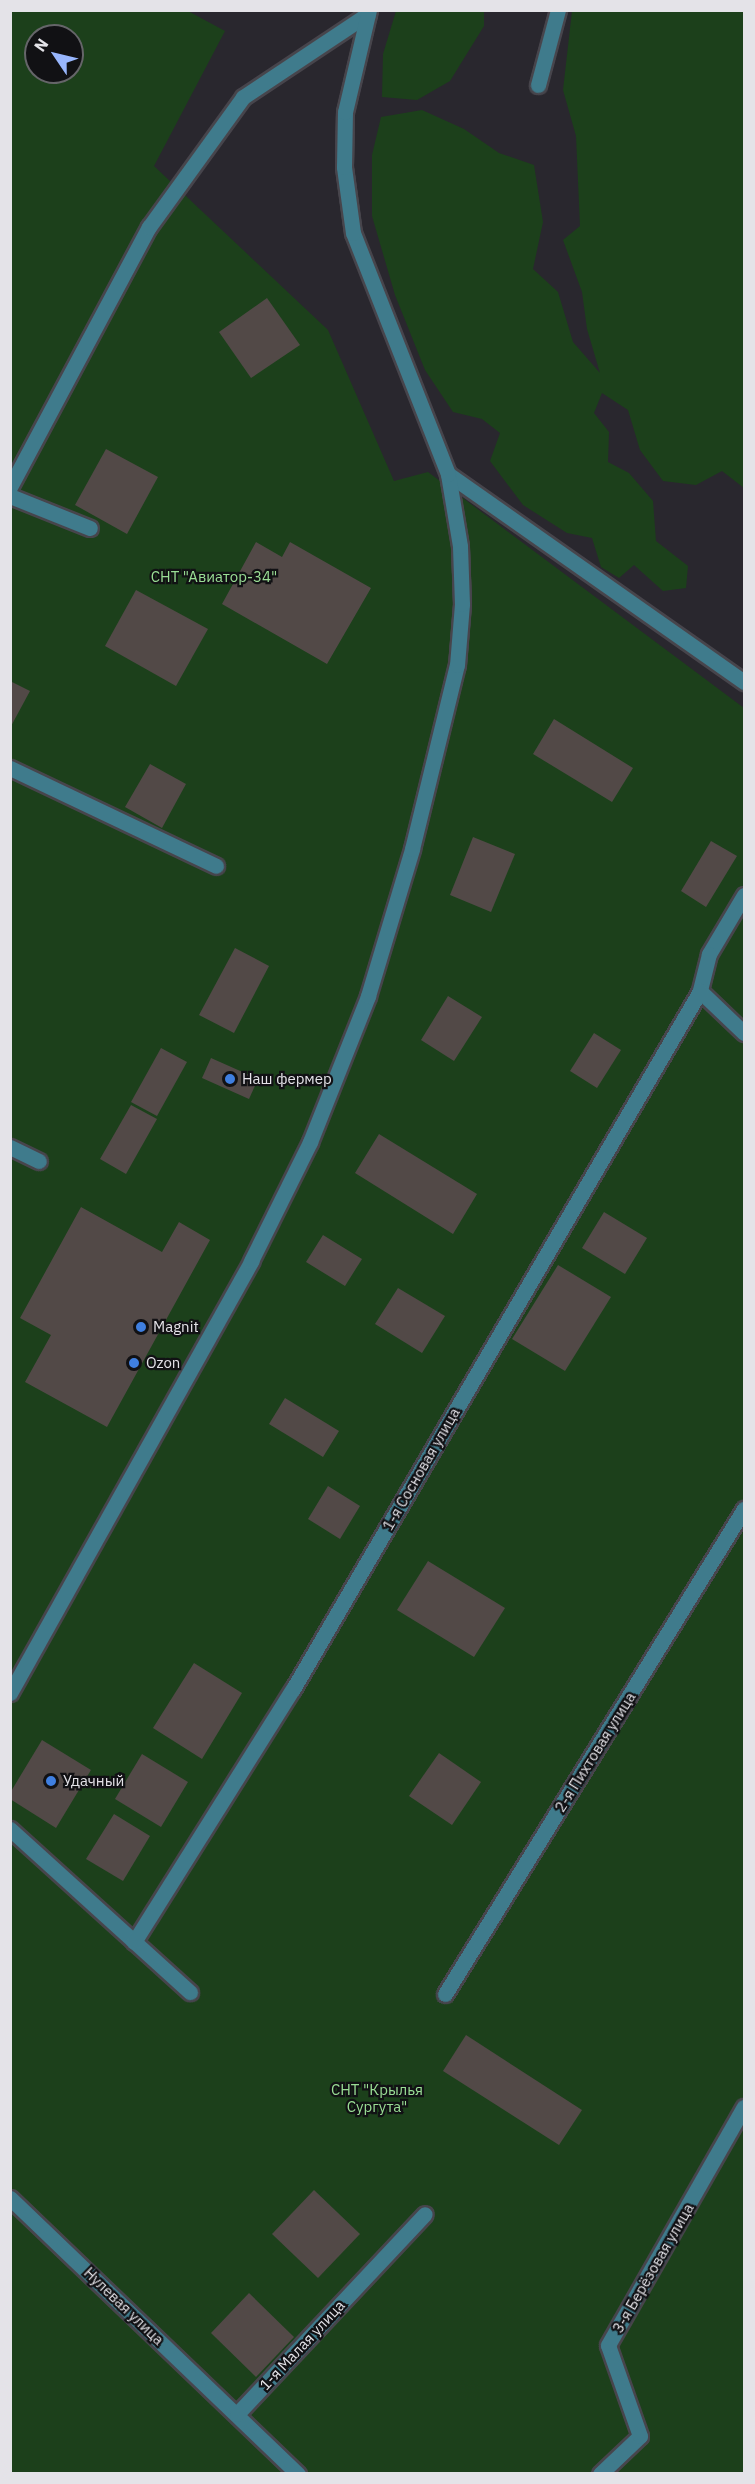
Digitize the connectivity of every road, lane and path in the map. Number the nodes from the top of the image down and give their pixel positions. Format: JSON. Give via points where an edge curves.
{"nodes":[{"id":1,"x":558,"y":10,"type":"edge"},
{"id":2,"x":369,"y":12,"type":"edge"},
{"id":3,"x":538,"y":85,"type":"dead end"},
{"id":4,"x":448,"y":474,"type":"junction"},
{"id":5,"x":10,"y":487,"type":"edge"},
{"id":6,"x":10,"y":496,"type":"edge"},
{"id":7,"x":90,"y":528,"type":"dead end"},
{"id":8,"x":744,"y":682,"type":"edge"},
{"id":9,"x":10,"y":768,"type":"edge"},
{"id":10,"x":216,"y":866,"type":"dead end"},
{"id":11,"x":744,"y":895,"type":"edge"},
{"id":12,"x":700,"y":991,"type":"junction"},
{"id":13,"x":744,"y":1033,"type":"edge"},
{"id":14,"x":10,"y":1147,"type":"edge"},
{"id":15,"x":39,"y":1161,"type":"dead end"},
{"id":16,"x":744,"y":1509,"type":"edge"},
{"id":17,"x":10,"y":1693,"type":"edge"},
{"id":18,"x":10,"y":1829,"type":"edge"},
{"id":19,"x":134,"y":1942,"type":"junction"},
{"id":20,"x":190,"y":1992,"type":"dead end"},
{"id":21,"x":445,"y":1994,"type":"dead end"},
{"id":22,"x":744,"y":2107,"type":"edge"},
{"id":23,"x":10,"y":2198,"type":"edge"},
{"id":24,"x":425,"y":2214,"type":"dead end"},
{"id":25,"x":237,"y":2414,"type":"junction"},
{"id":26,"x":298,"y":2474,"type":"edge"},
{"id":27,"x":600,"y":2474,"type":"edge"}],
"edges":[{"from":1,"to":3,"type":"street"},
{"from":2,"to":4,"type":"street","via":[[345,112],[344,166],[353,233]]},
{"from":2,"to":5,"type":"street","via":[[243,97],[149,227]]},
{"from":4,"to":8,"type":"street"},
{"from":4,"to":17,"type":"street","via":[[460,546],[462,604],[457,665],[412,849],[368,996],[310,1142],[251,1261]]},
{"from":6,"to":7,"type":"street"},
{"from":9,"to":10,"type":"street"},
{"from":11,"to":12,"type":"street","name":"1-я Сосновая улица","via":[[709,954]]},
{"from":12,"to":13,"type":"street"},
{"from":12,"to":19,"type":"street","name":"1-я Сосновая улица","via":[[293,1689]]},
{"from":14,"to":15,"type":"street"},
{"from":16,"to":21,"type":"street","name":"2-я Пихтовая улица"},
{"from":18,"to":19,"type":"street"},
{"from":19,"to":20,"type":"street"},
{"from":22,"to":27,"type":"street","name":"3-я Берёзовая улица","via":[[608,2345],[640,2436]]},
{"from":23,"to":25,"type":"street","name":"Нулевая улица"},
{"from":24,"to":25,"type":"street","name":"1-я Малая улица"},
{"from":25,"to":26,"type":"street"}]}
